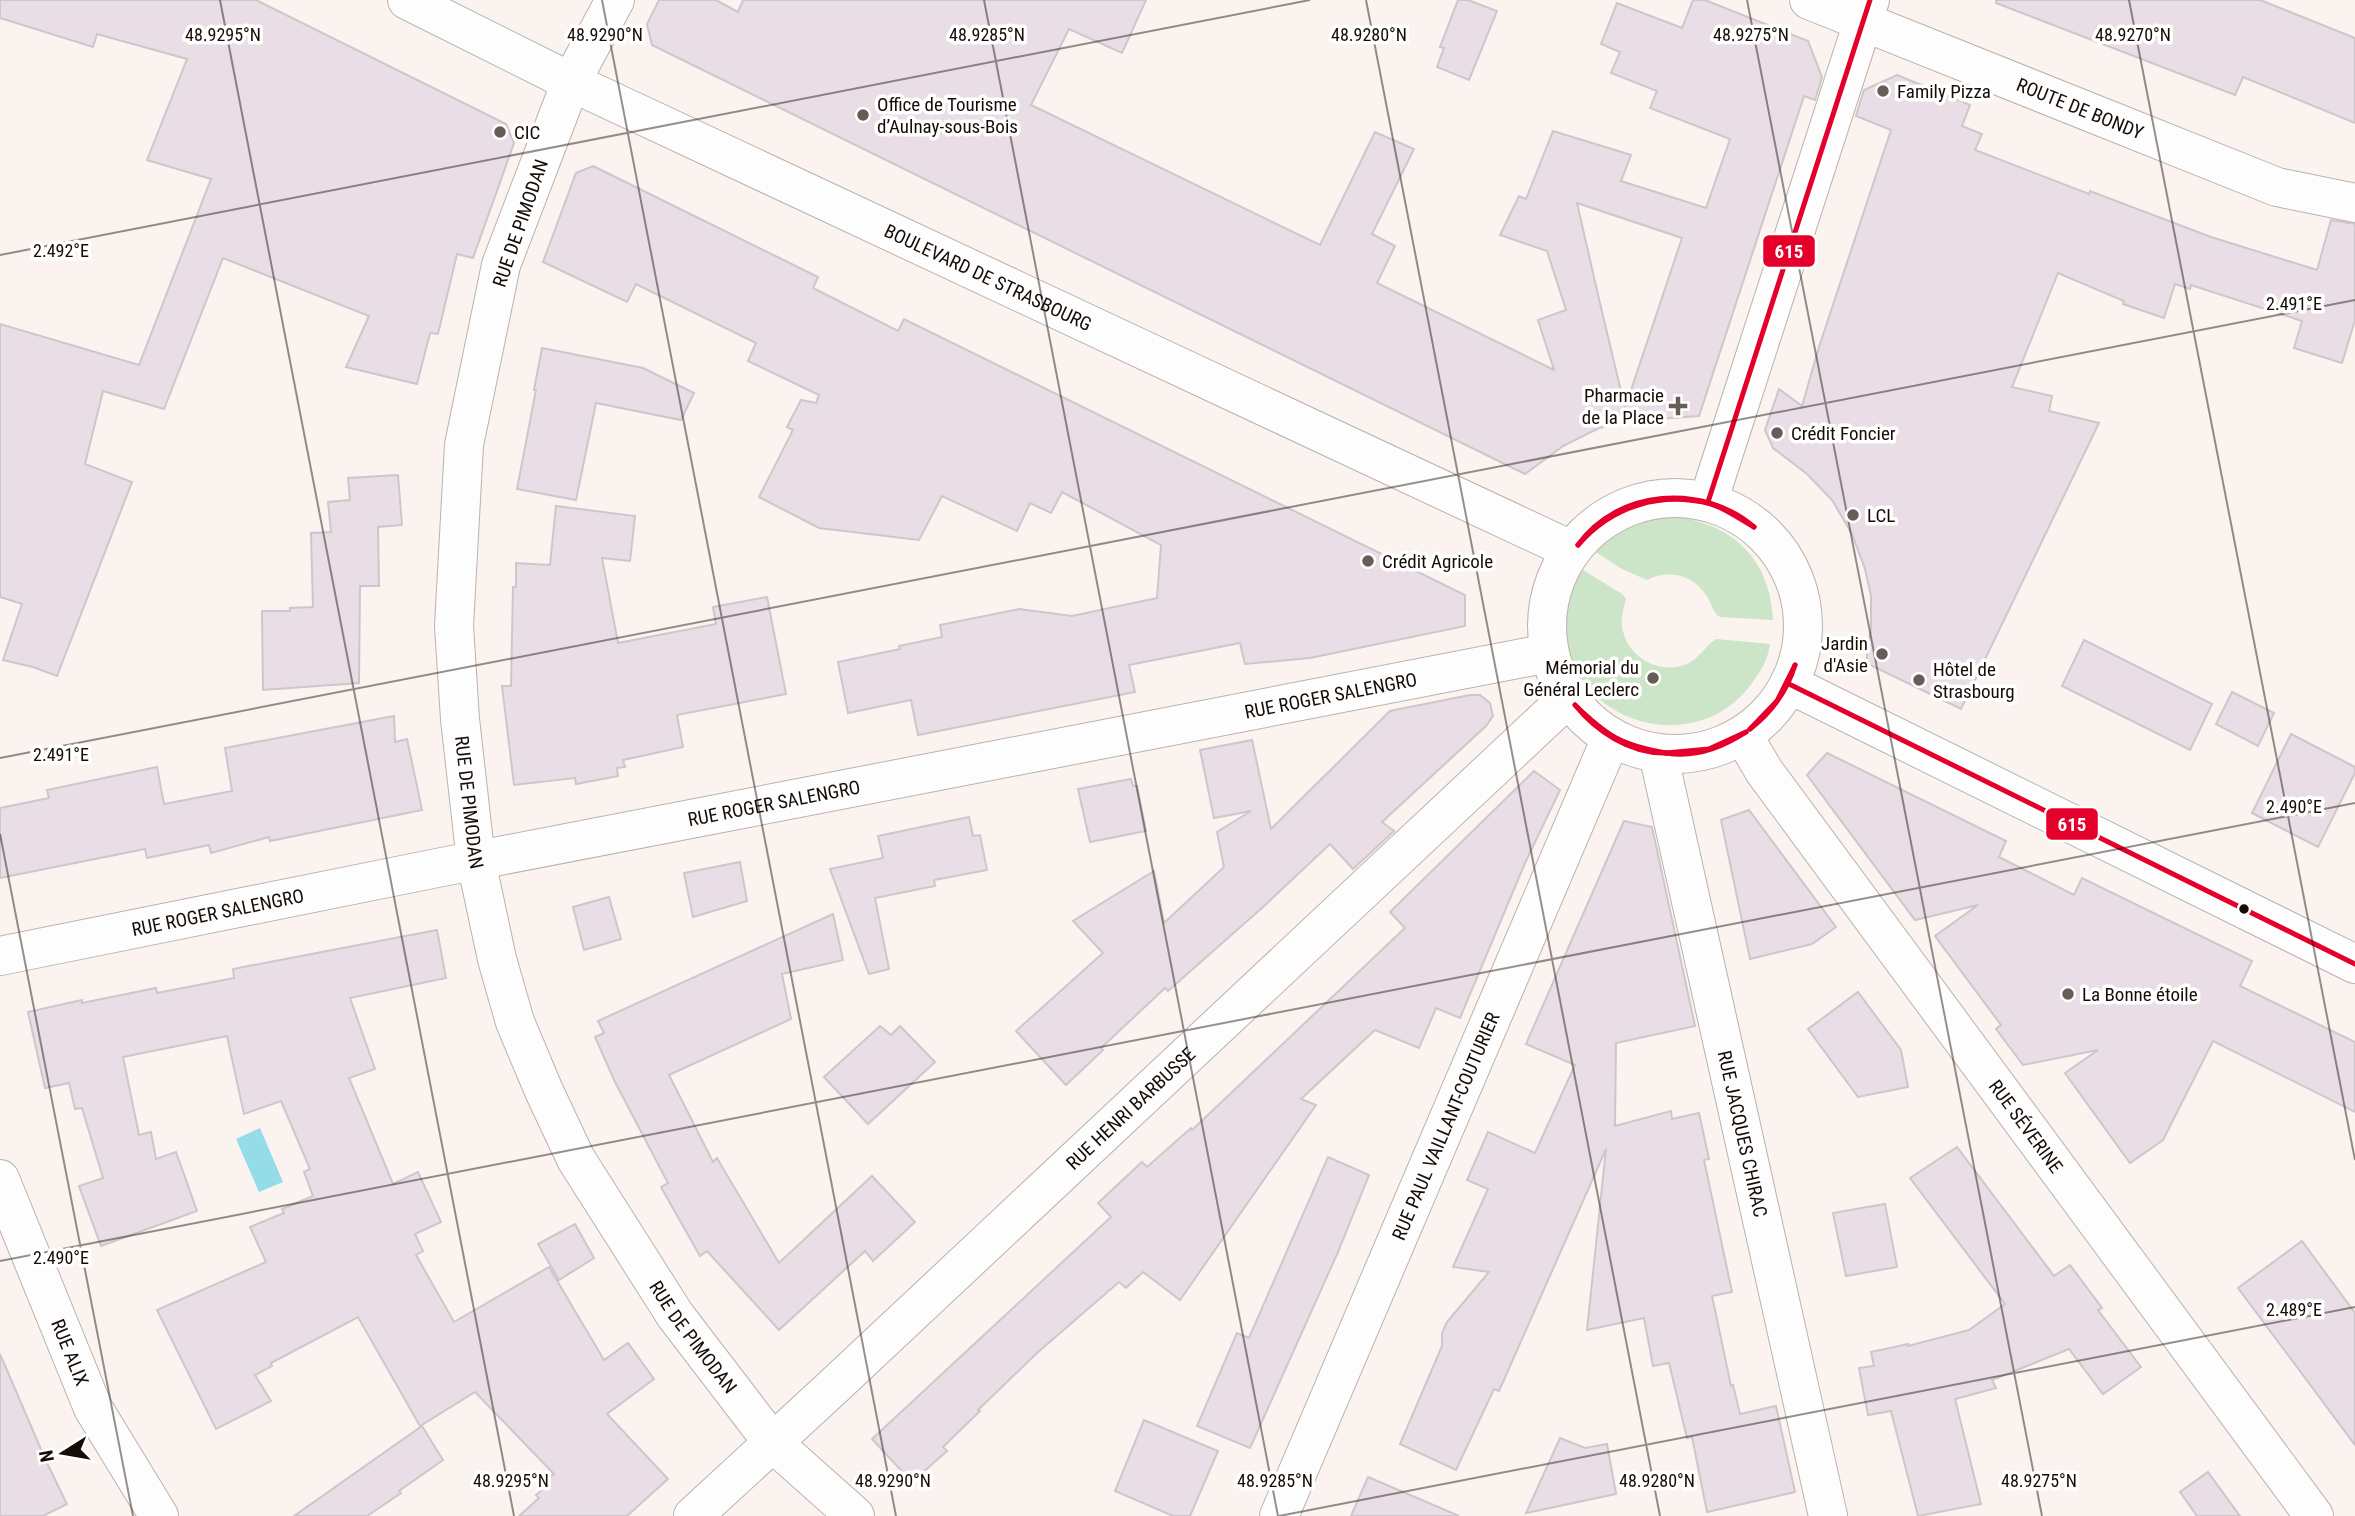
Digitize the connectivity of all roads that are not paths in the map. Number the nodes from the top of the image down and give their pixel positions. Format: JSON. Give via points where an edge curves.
{"nodes":[{"id":1,"x":407,"y":0,"type":"edge"},
{"id":2,"x":615,"y":0,"type":"edge"},
{"id":3,"x":1809,"y":0,"type":"edge"},
{"id":4,"x":1867,"y":11,"type":"edge"},
{"id":5,"x":571,"y":82,"type":"junction"},
{"id":6,"x":2355,"y":203,"type":"edge"},
{"id":7,"x":1708,"y":502,"type":"junction"},
{"id":8,"x":1571,"y":550,"type":"junction"},
{"id":9,"x":1549,"y":653,"type":"junction"},
{"id":10,"x":1789,"y":684,"type":"junction"},
{"id":11,"x":1569,"y":698,"type":"junction"},
{"id":12,"x":1743,"y":735,"type":"junction"},
{"id":13,"x":1611,"y":738,"type":"junction"},
{"id":14,"x":1658,"y":753,"type":"junction"},
{"id":15,"x":476,"y":861,"type":"junction"},
{"id":16,"x":0,"y":956,"type":"edge"},
{"id":17,"x":2355,"y":964,"type":"edge"},
{"id":18,"x":0,"y":1179,"type":"edge"},
{"id":19,"x":773,"y":1443,"type":"junction"},
{"id":20,"x":159,"y":1516,"type":"edge"},
{"id":21,"x":693,"y":1516,"type":"edge"},
{"id":22,"x":855,"y":1516,"type":"edge"},
{"id":23,"x":1279,"y":1516,"type":"edge"},
{"id":24,"x":1828,"y":1516,"type":"edge"},
{"id":25,"x":2314,"y":1516,"type":"edge"}],
"edges":[{"from":1,"to":5,"type":"street","name":"BOULEVARD DE STRASBOURG"},
{"from":2,"to":5,"type":"street","name":"RUE DE PIMODAN"},
{"from":3,"to":4,"type":"street","name":"ROUTE DE BONDY"},
{"from":4,"to":6,"type":"street","name":"ROUTE DE BONDY","via":[[2277,187]]},
{"from":4,"to":7,"type":"street"},
{"from":5,"to":8,"type":"street","name":"BOULEVARD DE STRASBOURG"},
{"from":5,"to":15,"type":"street","name":"RUE DE PIMODAN","via":[[501,265],[464,445],[454,626]]},
{"from":7,"to":8,"type":"street","via":[[1670,497],[1632,504],[1598,522]]},
{"from":7,"to":10,"type":"street","via":[[1740,515],[1767,536],[1788,564],[1799,596],[1803,631]]},
{"from":8,"to":9,"type":"street","via":[[1553,582],[1547,617]]},
{"from":9,"to":11,"type":"street"},
{"from":9,"to":15,"type":"street","name":"RUE ROGER SALENGRO"},
{"from":10,"to":12,"type":"street","via":[[1770,713]]},
{"from":10,"to":17,"type":"street"},
{"from":11,"to":13,"type":"street","via":[[1587,721]]},
{"from":11,"to":19,"type":"street","name":"RUE HENRI BARBUSSE"},
{"from":12,"to":14,"type":"street","via":[[1697,752]]},
{"from":12,"to":25,"type":"street","name":"RUE SÉVERINE","via":[[1764,771]]},
{"from":13,"to":14,"type":"street"},
{"from":13,"to":23,"type":"street","name":"RUE PAUL VAILLANT-COUTURIER"},
{"from":14,"to":24,"type":"street","name":"RUE JACQUES CHIRAC"},
{"from":15,"to":16,"type":"street","name":"RUE ROGER SALENGRO"},
{"from":15,"to":19,"type":"street","name":"RUE DE PIMODAN","via":[[515,1022],[576,1159],[676,1315]]},
{"from":18,"to":20,"type":"street","name":"RUE ALIX","via":[[93,1408]]},
{"from":19,"to":21,"type":"street","name":"RUE HENRI BARBUSSE"},
{"from":19,"to":22,"type":"street","name":"RUE DE PIMODAN"}]}
